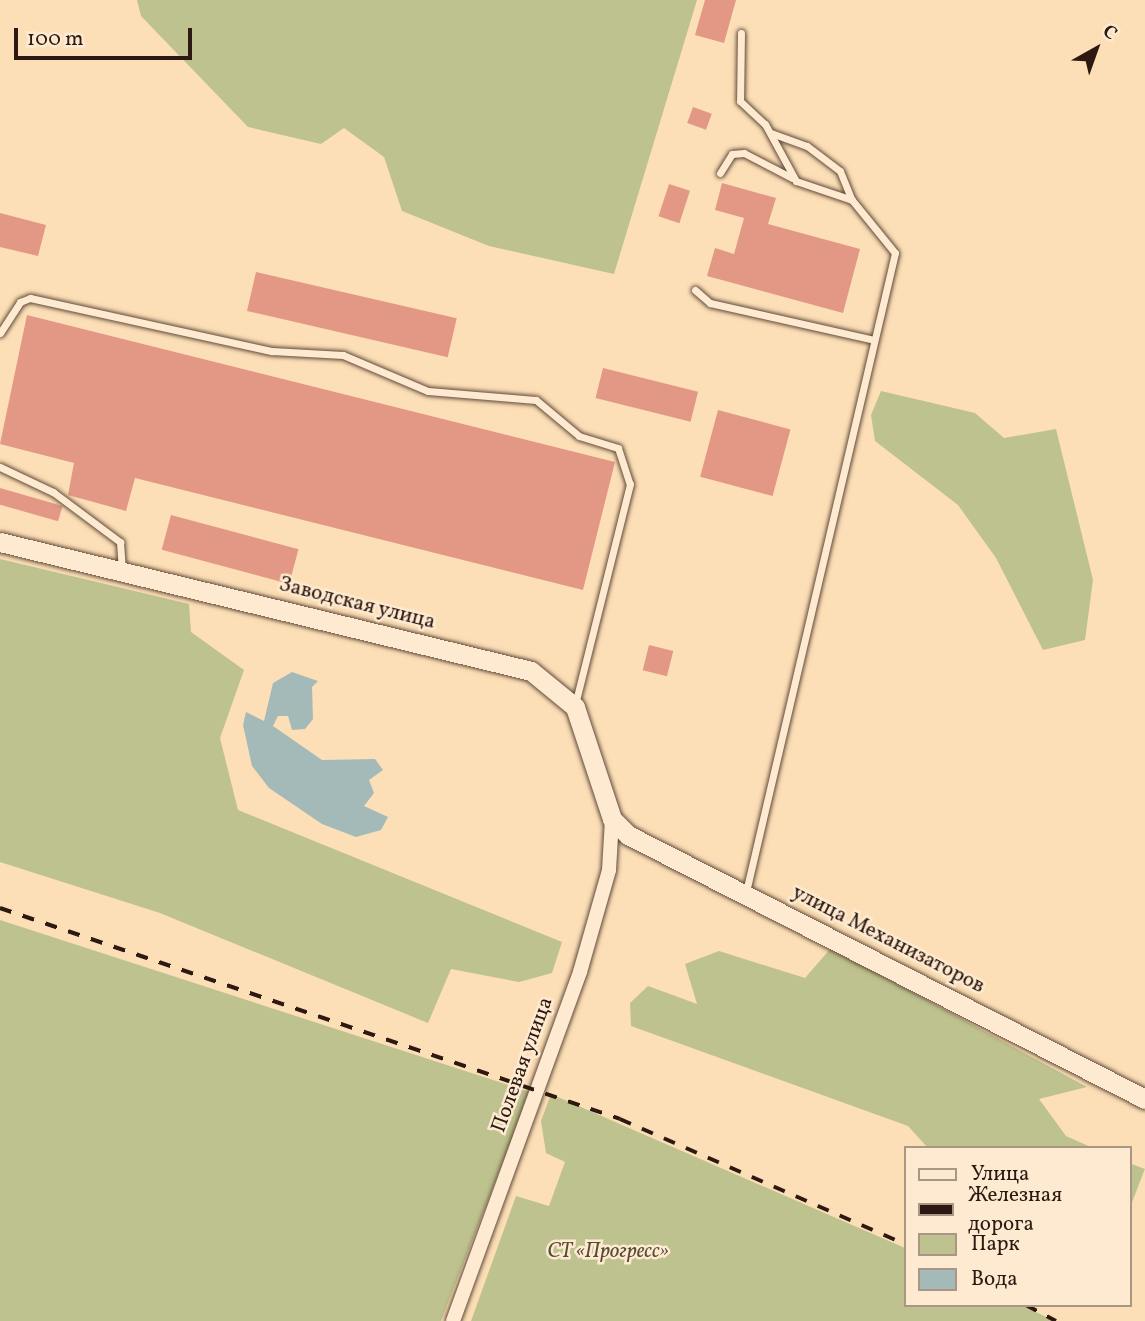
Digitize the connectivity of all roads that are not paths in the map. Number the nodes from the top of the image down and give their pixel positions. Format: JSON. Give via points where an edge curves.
{"nodes":[{"id":1,"x":741,"y":33,"type":"dead end"},
{"id":2,"x":770,"y":133,"type":"junction"},
{"id":3,"x":720,"y":173,"type":"dead end"},
{"id":4,"x":796,"y":181,"type":"junction"},
{"id":5,"x":852,"y":200,"type":"junction"},
{"id":6,"x":695,"y":290,"type":"dead end"},
{"id":7,"x":0,"y":333,"type":"edge"},
{"id":8,"x":874,"y":340,"type":"junction"},
{"id":9,"x":0,"y":467,"type":"edge"},
{"id":10,"x":0,"y":542,"type":"edge"},
{"id":11,"x":122,"y":570,"type":"junction"},
{"id":12,"x":575,"y":707,"type":"junction"},
{"id":13,"x":612,"y":819,"type":"junction"},
{"id":14,"x":746,"y":892,"type":"junction"},
{"id":15,"x":1145,"y":1099,"type":"edge"},
{"id":16,"x":453,"y":1321,"type":"edge"}],
"edges":[{"from":1,"to":2,"type":"lane","via":[[740,101]]},
{"from":2,"to":4,"type":"lane"},
{"from":2,"to":5,"type":"lane","via":[[807,146],[840,171]]},
{"from":3,"to":4,"type":"lane","via":[[732,154],[744,153],[775,164]]},
{"from":4,"to":5,"type":"lane"},
{"from":5,"to":8,"type":"lane","via":[[895,253]]},
{"from":6,"to":8,"type":"lane","via":[[710,303]]},
{"from":7,"to":12,"type":"lane","via":[[20,302],[30,298],[272,351],[343,355],[428,391],[536,400],[579,436],[618,448],[630,484]]},
{"from":8,"to":14,"type":"lane"},
{"from":9,"to":11,"type":"lane","via":[[53,492],[120,542]]},
{"from":10,"to":11,"type":"street","name":"Заводская улица"},
{"from":11,"to":12,"type":"street","name":"Заводская улица","via":[[504,663],[551,682]]},
{"from":12,"to":13,"type":"street","name":"Заводская улица"},
{"from":13,"to":14,"type":"street","name":"улица Механизаторов","via":[[628,835]]},
{"from":13,"to":16,"type":"street","name":"Полевая улица","via":[[609,870],[580,972]]},
{"from":14,"to":15,"type":"street","name":"улица Механизаторов"}]}
